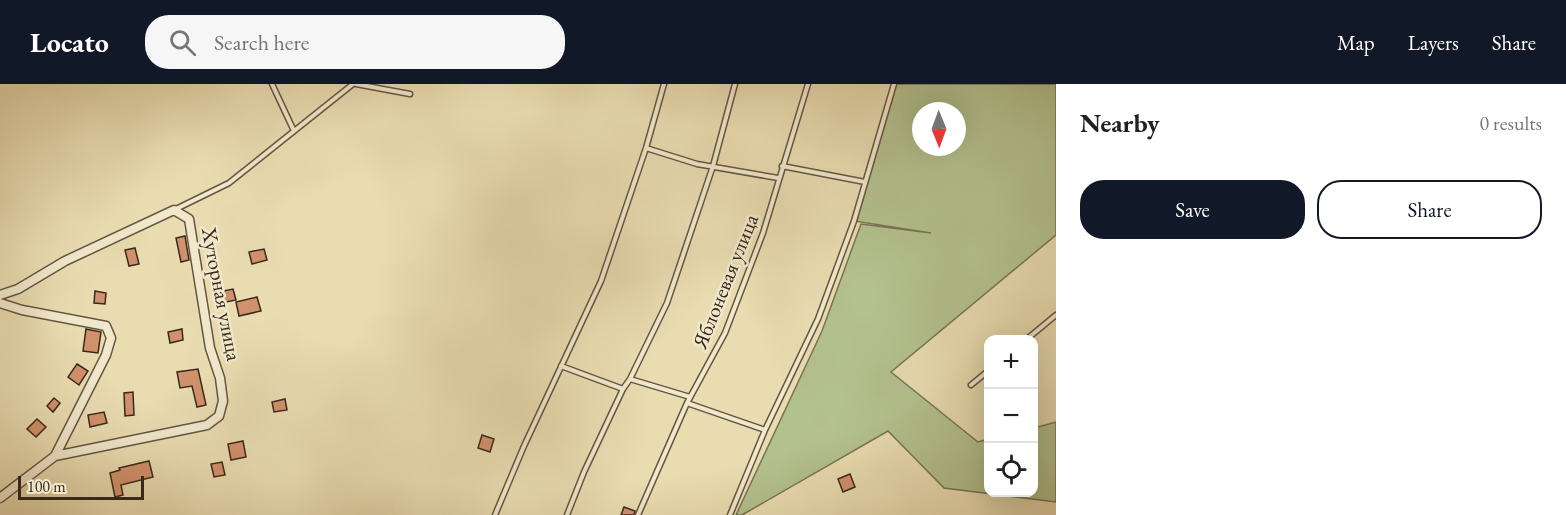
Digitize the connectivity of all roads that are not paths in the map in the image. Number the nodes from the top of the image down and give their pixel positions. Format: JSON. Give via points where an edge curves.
{"nodes":[{"id":1,"x":272,"y":84,"type":"edge"},
{"id":2,"x":354,"y":84,"type":"edge"},
{"id":3,"x":664,"y":84,"type":"edge"},
{"id":4,"x":735,"y":84,"type":"edge"},
{"id":5,"x":808,"y":84,"type":"edge"},
{"id":6,"x":894,"y":84,"type":"edge"},
{"id":7,"x":410,"y":94,"type":"dead end"},
{"id":8,"x":294,"y":131,"type":"junction"},
{"id":9,"x":646,"y":148,"type":"junction"},
{"id":10,"x":782,"y":165,"type":"junction"},
{"id":11,"x":713,"y":166,"type":"junction"},
{"id":12,"x":778,"y":178,"type":"junction"},
{"id":13,"x":865,"y":182,"type":"junction"},
{"id":14,"x":174,"y":210,"type":"junction"},
{"id":15,"x":0,"y":295,"type":"edge"},
{"id":16,"x":0,"y":303,"type":"edge"},
{"id":17,"x":1056,"y":315,"type":"edge"},
{"id":18,"x":1032,"y":335,"type":"edge"},
{"id":19,"x":561,"y":366,"type":"junction"},
{"id":20,"x":984,"y":374,"type":"edge"},
{"id":21,"x":630,"y":379,"type":"junction"},
{"id":22,"x":971,"y":385,"type":"dead end"},
{"id":23,"x":623,"y":390,"type":"junction"},
{"id":24,"x":690,"y":397,"type":"junction"},
{"id":25,"x":687,"y":403,"type":"junction"},
{"id":26,"x":765,"y":430,"type":"junction"},
{"id":27,"x":55,"y":456,"type":"junction"},
{"id":28,"x":0,"y":498,"type":"edge"},
{"id":29,"x":495,"y":515,"type":"edge"},
{"id":30,"x":567,"y":515,"type":"edge"},
{"id":31,"x":638,"y":515,"type":"edge"},
{"id":32,"x":730,"y":515,"type":"edge"}],
"edges":[{"from":1,"to":8,"type":"lane"},
{"from":2,"to":7,"type":"lane"},
{"from":2,"to":8,"type":"lane"},
{"from":3,"to":9,"type":"lane"},
{"from":4,"to":11,"type":"lane"},
{"from":5,"to":10,"type":"lane","name":"Яблоневая улица"},
{"from":6,"to":13,"type":"lane"},
{"from":8,"to":14,"type":"lane","via":[[229,183]]},
{"from":9,"to":11,"type":"lane"},
{"from":9,"to":19,"type":"lane","via":[[601,281]]},
{"from":10,"to":12,"type":"lane","name":"Яблоневая улица"},
{"from":10,"to":13,"type":"lane"},
{"from":11,"to":12,"type":"lane"},
{"from":11,"to":21,"type":"lane","via":[[668,303]]},
{"from":12,"to":24,"type":"lane","name":"Яблоневая улица","via":[[763,233],[725,333]]},
{"from":13,"to":26,"type":"lane","via":[[818,319]]},
{"from":14,"to":15,"type":"street","name":"Хуторная улица"},
{"from":14,"to":27,"type":"street","name":"Хуторная улица","via":[[189,219],[210,348],[220,378],[223,401],[219,416],[207,425]]},
{"from":16,"to":27,"type":"street","via":[[106,326],[111,338]]},
{"from":17,"to":18,"type":"lane"},
{"from":19,"to":23,"type":"lane"},
{"from":19,"to":29,"type":"lane"},
{"from":20,"to":22,"type":"lane"},
{"from":21,"to":23,"type":"lane"},
{"from":21,"to":24,"type":"lane"},
{"from":23,"to":30,"type":"lane"},
{"from":24,"to":25,"type":"lane","name":"Яблоневая улица"},
{"from":25,"to":26,"type":"lane"},
{"from":25,"to":31,"type":"lane","name":"Яблоневая улица"},
{"from":26,"to":32,"type":"lane"},
{"from":27,"to":28,"type":"street"}]}
